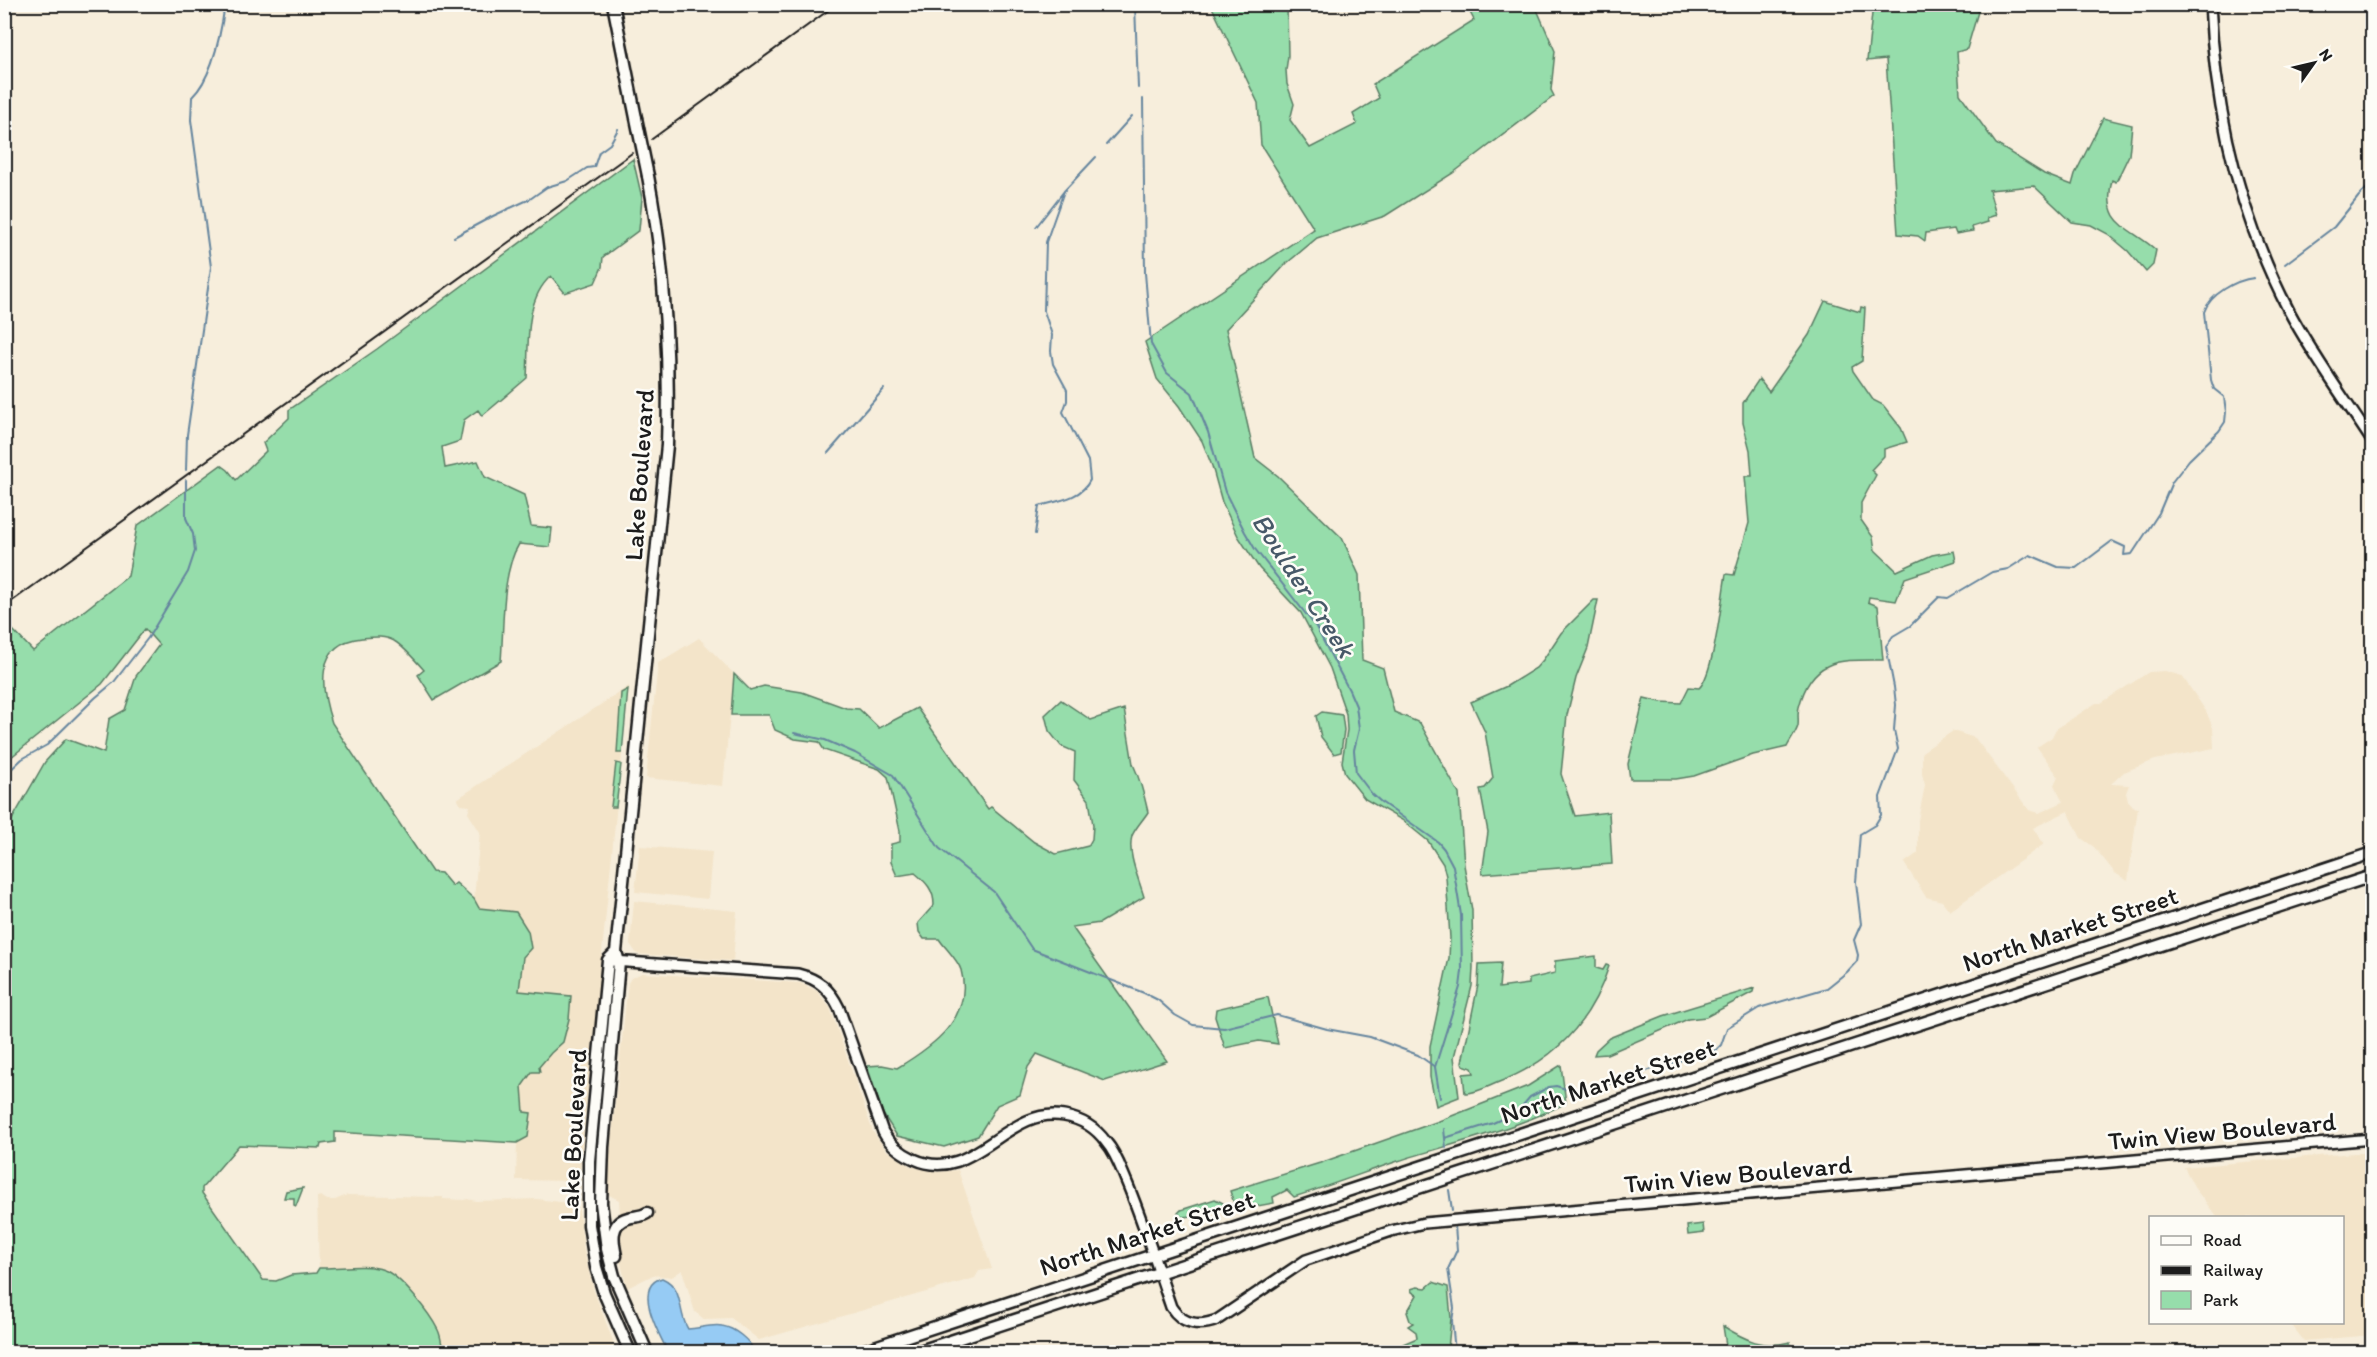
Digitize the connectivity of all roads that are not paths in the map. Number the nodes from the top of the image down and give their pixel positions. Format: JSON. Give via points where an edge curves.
{"nodes":[{"id":1,"x":613,"y":4,"type":"edge"},
{"id":2,"x":2210,"y":4,"type":"edge"},
{"id":3,"x":2373,"y":441,"type":"edge"},
{"id":4,"x":2373,"y":853,"type":"edge"},
{"id":5,"x":2373,"y":876,"type":"edge"},
{"id":6,"x":614,"y":958,"type":"junction"},
{"id":7,"x":603,"y":1012,"type":"junction"},
{"id":8,"x":611,"y":1057,"type":"junction"},
{"id":9,"x":599,"y":1062,"type":"junction"},
{"id":10,"x":608,"y":1094,"type":"junction"},
{"id":11,"x":595,"y":1104,"type":"junction"},
{"id":12,"x":2373,"y":1139,"type":"edge"},
{"id":13,"x":603,"y":1147,"type":"junction"},
{"id":14,"x":647,"y":1213,"type":"dead end"},
{"id":15,"x":1153,"y":1254,"type":"junction"},
{"id":16,"x":1160,"y":1274,"type":"junction"},
{"id":17,"x":618,"y":1286,"type":"junction"},
{"id":18,"x":606,"y":1299,"type":"junction"},
{"id":19,"x":620,"y":1331,"type":"junction"},
{"id":20,"x":624,"y":1353,"type":"edge"},
{"id":21,"x":630,"y":1353,"type":"edge"},
{"id":22,"x":645,"y":1353,"type":"edge"},
{"id":23,"x":859,"y":1353,"type":"edge"},
{"id":24,"x":917,"y":1353,"type":"edge"}],
"edges":[{"from":1,"to":6,"type":"main road","name":"Lake Boulevard","bridge":true,"via":[[659,240],[669,390],[667,445]]},
{"from":2,"to":3,"type":"street","via":[[2220,107],[2252,227],[2278,290],[2302,333]]},
{"from":4,"to":15,"type":"main road","name":"North Market Street"},
{"from":5,"to":16,"type":"main road","name":"North Market Street"},
{"from":6,"to":7,"type":"main road","name":"Lake Boulevard"},
{"from":6,"to":8,"type":"main road","name":"Lake Boulevard"},
{"from":6,"to":15,"type":"street","via":[[798,974],[822,984],[839,1008],[883,1132],[897,1149],[920,1161],[956,1163],[1022,1122],[1044,1115],[1086,1124],[1113,1152]]},
{"from":7,"to":8,"type":"main road","via":[[608,1019],[607,1047]]},
{"from":7,"to":9,"type":"main road","name":"Lake Boulevard"},
{"from":8,"to":10,"type":"main road","name":"Lake Boulevard"},
{"from":9,"to":10,"type":"main road","via":[[603,1089]]},
{"from":9,"to":11,"type":"main road","name":"Lake Boulevard"},
{"from":10,"to":13,"type":"main road","name":"Lake Boulevard"},
{"from":11,"to":13,"type":"main road","via":[[599,1107]]},
{"from":11,"to":18,"type":"main road","name":"Lake Boulevard","via":[[588,1179],[589,1225]]},
{"from":12,"to":16,"type":"street","name":"Twin View Boulevard","via":[[1424,1223],[1306,1260],[1217,1320],[1205,1324],[1188,1322],[1175,1313]]},
{"from":13,"to":17,"type":"main road","name":"Lake Boulevard","via":[[601,1203],[607,1249]]},
{"from":14,"to":17,"type":"main road","via":[[624,1220],[614,1230]]},
{"from":15,"to":16,"type":"street"},
{"from":15,"to":23,"type":"main road","name":"North Market Street"},
{"from":16,"to":24,"type":"main road","name":"North Market Street"},
{"from":17,"to":22,"type":"main road","name":"Lake Boulevard"},
{"from":18,"to":19,"type":"main road","name":"Lake Boulevard"},
{"from":18,"to":22,"type":"main road","via":[[619,1307]]},
{"from":19,"to":20,"type":"main road"},
{"from":19,"to":21,"type":"main road","name":"Lake Boulevard"}]}
